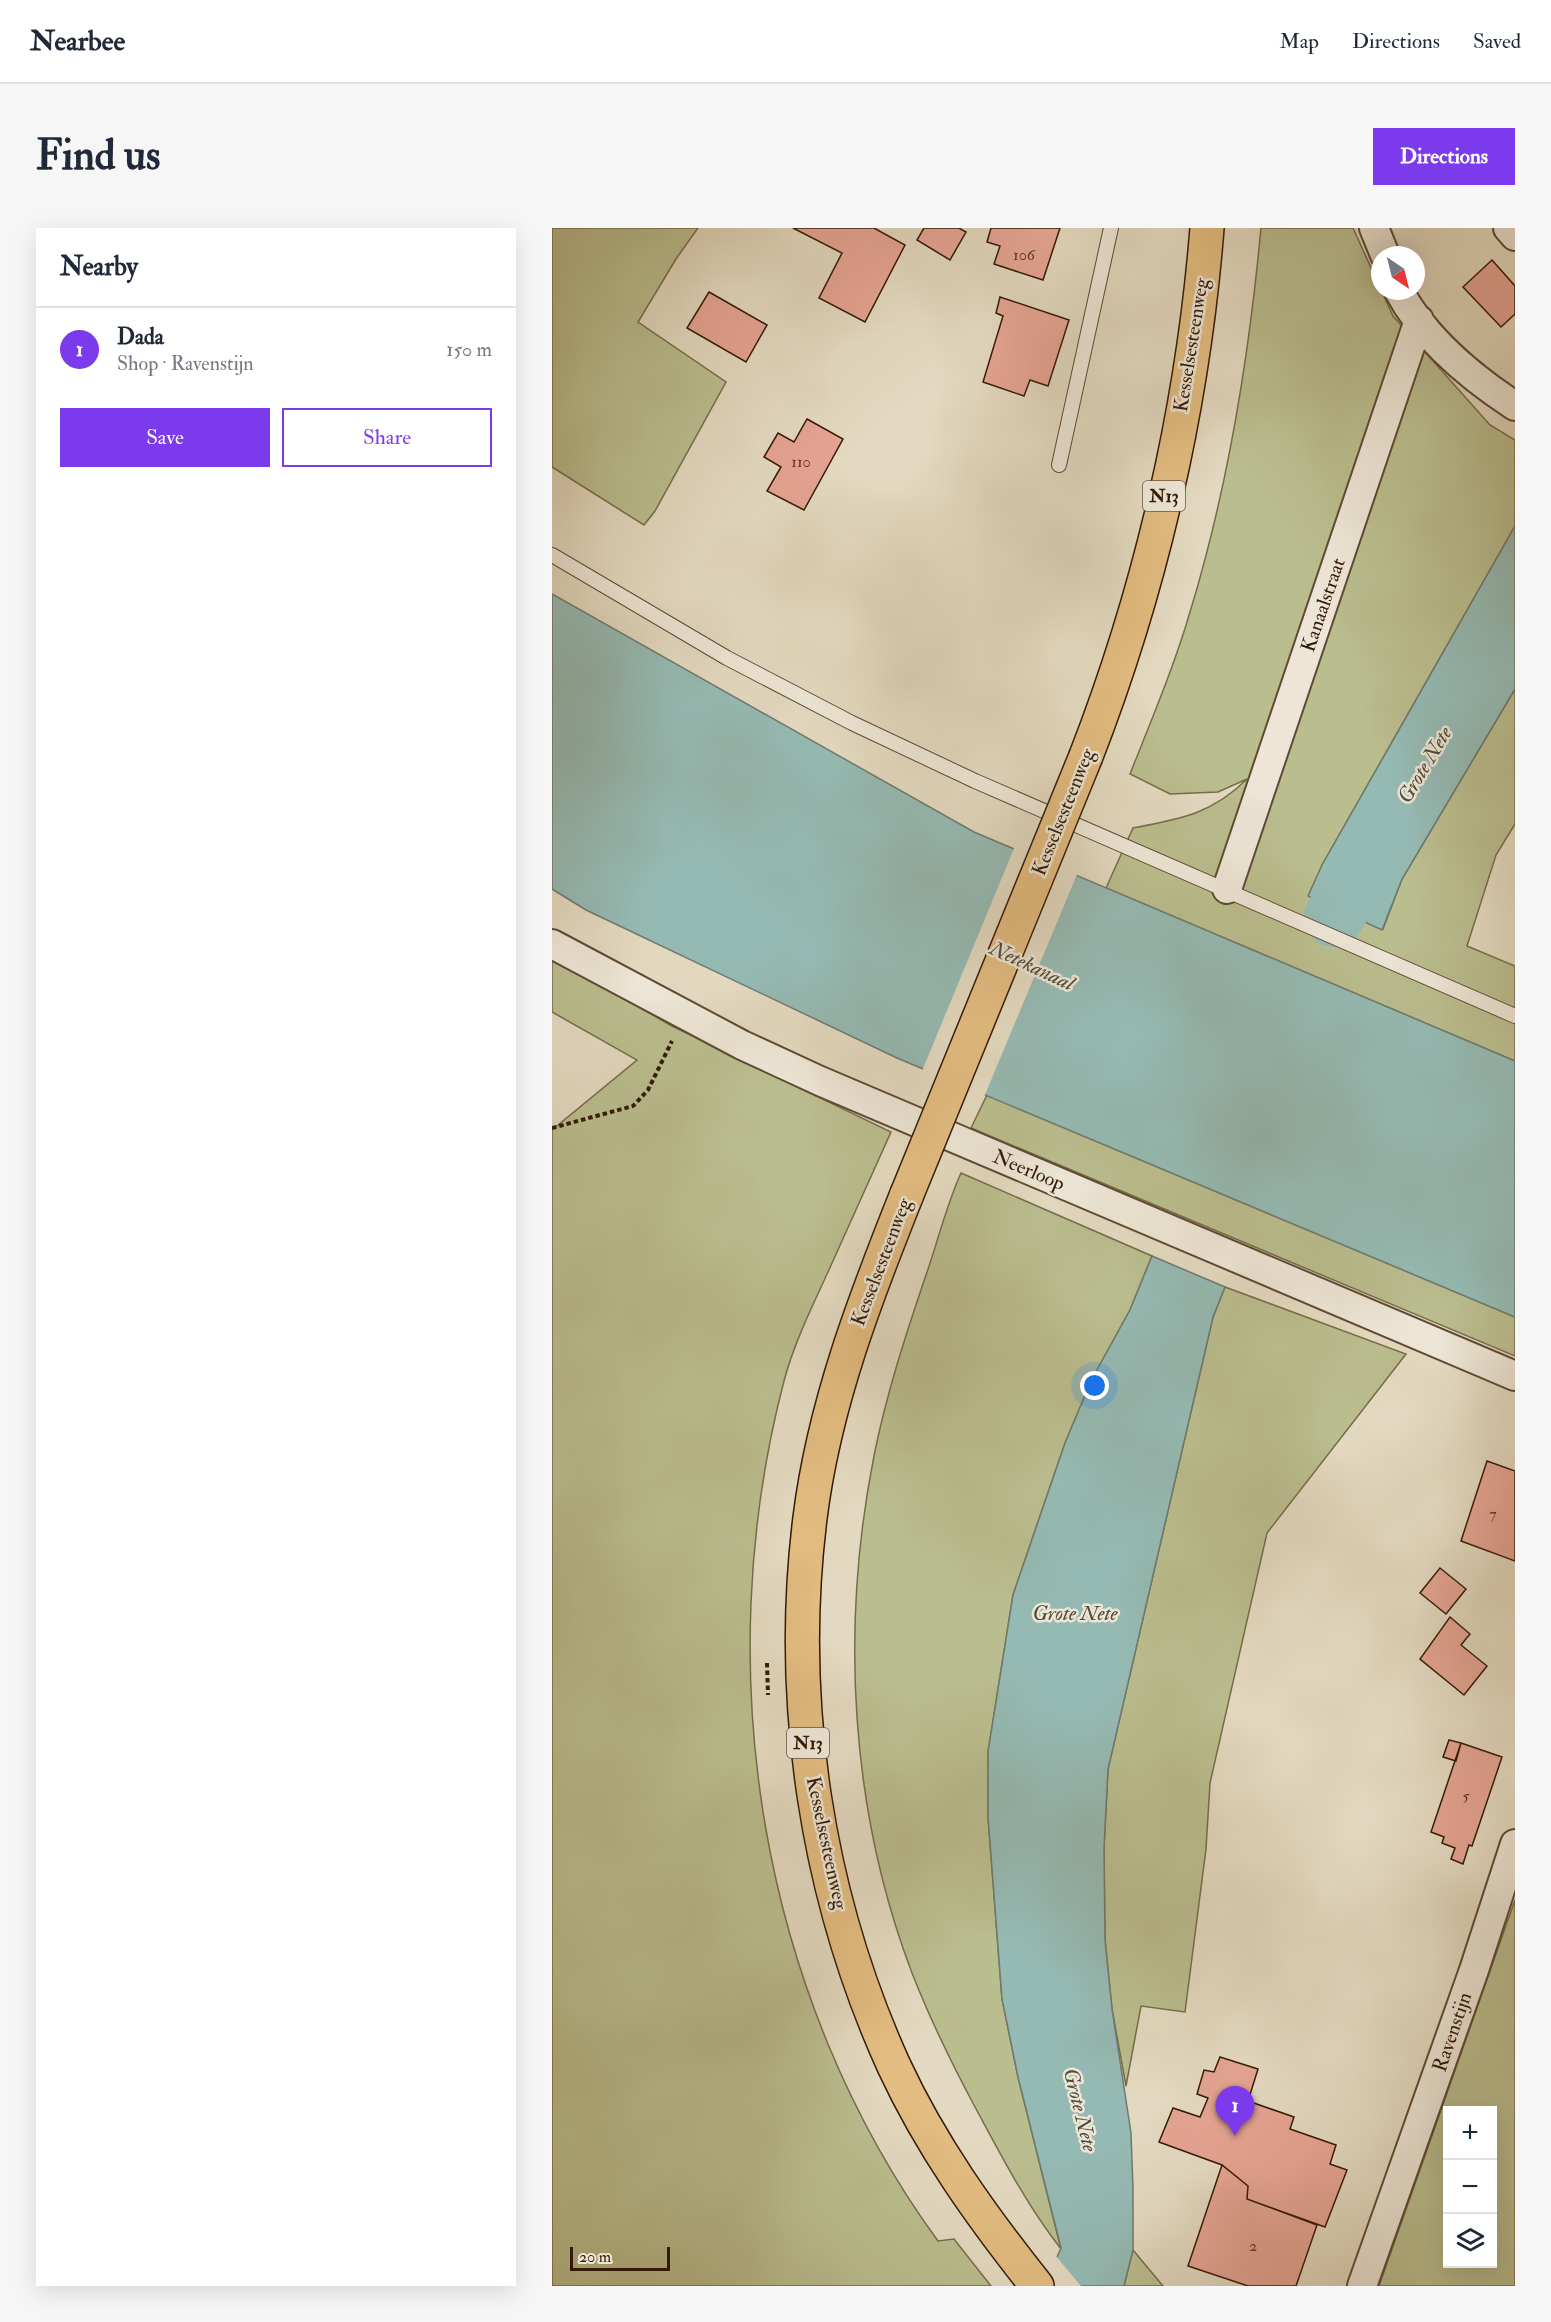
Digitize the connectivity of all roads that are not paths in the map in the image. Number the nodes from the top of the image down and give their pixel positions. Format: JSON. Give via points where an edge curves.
{"nodes":[{"id":1,"x":1111,"y":228,"type":"edge"},
{"id":2,"x":1207,"y":228,"type":"edge"},
{"id":3,"x":1374,"y":228,"type":"edge"},
{"id":4,"x":1508,"y":228,"type":"edge"},
{"id":5,"x":1515,"y":236,"type":"edge"},
{"id":6,"x":1381,"y":246,"type":"edge"},
{"id":7,"x":1405,"y":300,"type":"edge"},
{"id":8,"x":1419,"y":320,"type":"junction"},
{"id":9,"x":1515,"y":406,"type":"edge"},
{"id":10,"x":1059,"y":465,"type":"dead end"},
{"id":11,"x":552,"y":555,"type":"edge"},
{"id":12,"x":1227,"y":889,"type":"junction"},
{"id":13,"x":552,"y":944,"type":"edge"},
{"id":14,"x":1515,"y":1016,"type":"edge"},
{"id":15,"x":1515,"y":1376,"type":"edge"},
{"id":16,"x":1515,"y":1845,"type":"edge"},
{"id":17,"x":1037,"y":2286,"type":"edge"},
{"id":18,"x":1362,"y":2286,"type":"edge"}],
"edges":[{"from":1,"to":10,"type":"lane"},
{"from":2,"to":17,"type":"main road","name":"Kesselsesteenweg","number":"N13","bridge":true,"via":[[1198,314],[1173,457],[1153,546],[1113,684],[860,1314],[840,1379],[810,1517],[802,1681],[809,1757],[821,1830],[852,1950],[894,2066],[958,2180]]},
{"from":3,"to":6,"type":"street"},
{"from":4,"to":5,"type":"street"},
{"from":7,"to":8,"type":"street"},
{"from":8,"to":9,"type":"street","via":[[1485,387]]},
{"from":8,"to":12,"type":"street","name":"Kanaalstraat"},
{"from":11,"to":12,"type":"lane","via":[[727,658],[852,723],[995,790]]},
{"from":12,"to":14,"type":"lane"},
{"from":13,"to":15,"type":"street","name":"Neerloop","via":[[703,1026],[810,1077]]},
{"from":16,"to":18,"type":"street","name":"Ravenstijn"}]}
